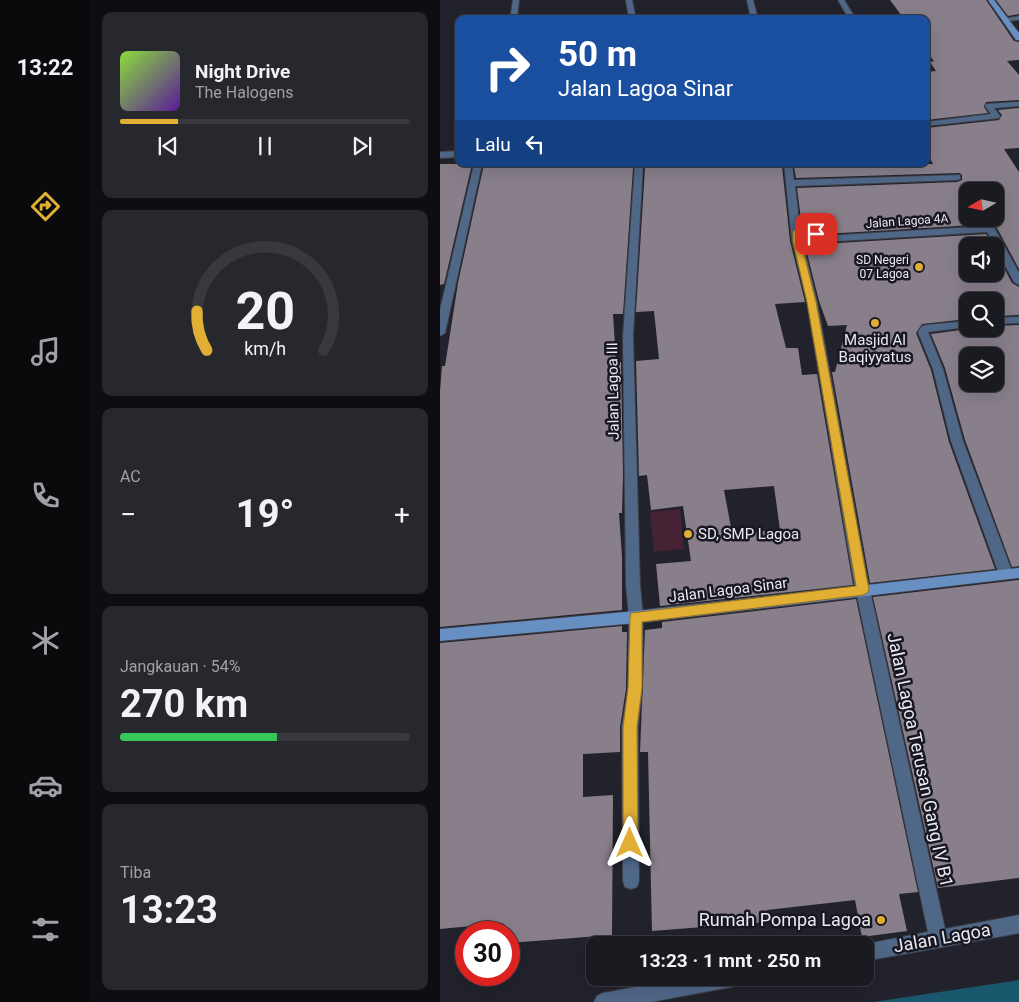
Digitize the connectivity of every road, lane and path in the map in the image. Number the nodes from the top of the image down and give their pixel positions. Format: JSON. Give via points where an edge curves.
{"nodes":[{"id":1,"x":516,"y":0,"type":"edge"},
{"id":2,"x":629,"y":0,"type":"edge"},
{"id":3,"x":750,"y":0,"type":"edge"},
{"id":4,"x":841,"y":0,"type":"edge"},
{"id":5,"x":991,"y":0,"type":"edge"},
{"id":6,"x":514,"y":15,"type":"edge"},
{"id":7,"x":632,"y":15,"type":"edge"},
{"id":8,"x":755,"y":15,"type":"edge"},
{"id":9,"x":850,"y":15,"type":"edge"},
{"id":10,"x":1019,"y":18,"type":"edge"},
{"id":11,"x":1005,"y":19,"type":"junction"},
{"id":12,"x":1019,"y":38,"type":"edge"},
{"id":13,"x":1019,"y":104,"type":"edge"},
{"id":14,"x":930,"y":124,"type":"edge"},
{"id":15,"x":455,"y":154,"type":"edge"},
{"id":16,"x":440,"y":155,"type":"edge"},
{"id":17,"x":477,"y":167,"type":"edge"},
{"id":18,"x":639,"y":167,"type":"edge"},
{"id":19,"x":789,"y":167,"type":"edge"},
{"id":20,"x":958,"y":177,"type":"dead end"},
{"id":21,"x":792,"y":183,"type":"junction"},
{"id":22,"x":797,"y":231,"type":"junction"},
{"id":23,"x":1019,"y":282,"type":"edge"},
{"id":24,"x":1019,"y":320,"type":"edge"},
{"id":25,"x":1004,"y":321,"type":"edge"},
{"id":26,"x":959,"y":325,"type":"edge"},
{"id":27,"x":440,"y":333,"type":"edge"},
{"id":28,"x":1013,"y":573,"type":"edge"},
{"id":29,"x":863,"y":590,"type":"junction"},
{"id":30,"x":636,"y":617,"type":"junction"},
{"id":31,"x":440,"y":635,"type":"edge"},
{"id":32,"x":631,"y":881,"type":"dead end"},
{"id":33,"x":1019,"y":924,"type":"edge"},
{"id":34,"x":938,"y":938,"type":"junction"},
{"id":35,"x":874,"y":950,"type":"edge"},
{"id":36,"x":688,"y":986,"type":"edge"},
{"id":37,"x":603,"y":1002,"type":"edge"}],
"edges":[{"from":1,"to":6,"type":"street"},
{"from":2,"to":7,"type":"street"},
{"from":3,"to":8,"type":"street"},
{"from":4,"to":9,"type":"street"},
{"from":5,"to":11,"type":"street"},
{"from":10,"to":11,"type":"street"},
{"from":11,"to":12,"type":"street"},
{"from":13,"to":14,"type":"street","via":[[989,106],[996,116]]},
{"from":15,"to":16,"type":"street"},
{"from":17,"to":27,"type":"street"},
{"from":18,"to":30,"type":"street","name":"Jalan Lagoa III","via":[[628,336]]},
{"from":19,"to":21,"type":"street","name":"Jalan Lagoa Terusan Gang IV B1"},
{"from":20,"to":21,"type":"street"},
{"from":21,"to":22,"type":"street","name":"Jalan Lagoa Terusan Gang IV B1"},
{"from":22,"to":23,"type":"street","name":"Jalan Lagoa 4A","via":[[818,235],[822,239],[990,229]]},
{"from":22,"to":29,"type":"street","name":"Jalan Lagoa Terusan Gang IV B1"},
{"from":24,"to":25,"type":"street"},
{"from":26,"to":28,"type":"street","via":[[926,328],[923,332],[938,370],[957,441]]},
{"from":28,"to":29,"type":"street","name":"Jalan Lagoa Sinar"},
{"from":29,"to":30,"type":"street","name":"Jalan Lagoa Sinar"},
{"from":29,"to":34,"type":"street","name":"Jalan Lagoa Terusan Gang IV B1"},
{"from":30,"to":31,"type":"street","name":"Jalan Lagoa Sinar"},
{"from":30,"to":32,"type":"street","name":"Jalan Lagoa III","via":[[635,688],[630,727]]},
{"from":33,"to":34,"type":"street","name":"Jalan Lagoa"},
{"from":34,"to":35,"type":"street","name":"Jalan Lagoa"},
{"from":36,"to":37,"type":"street"}]}
